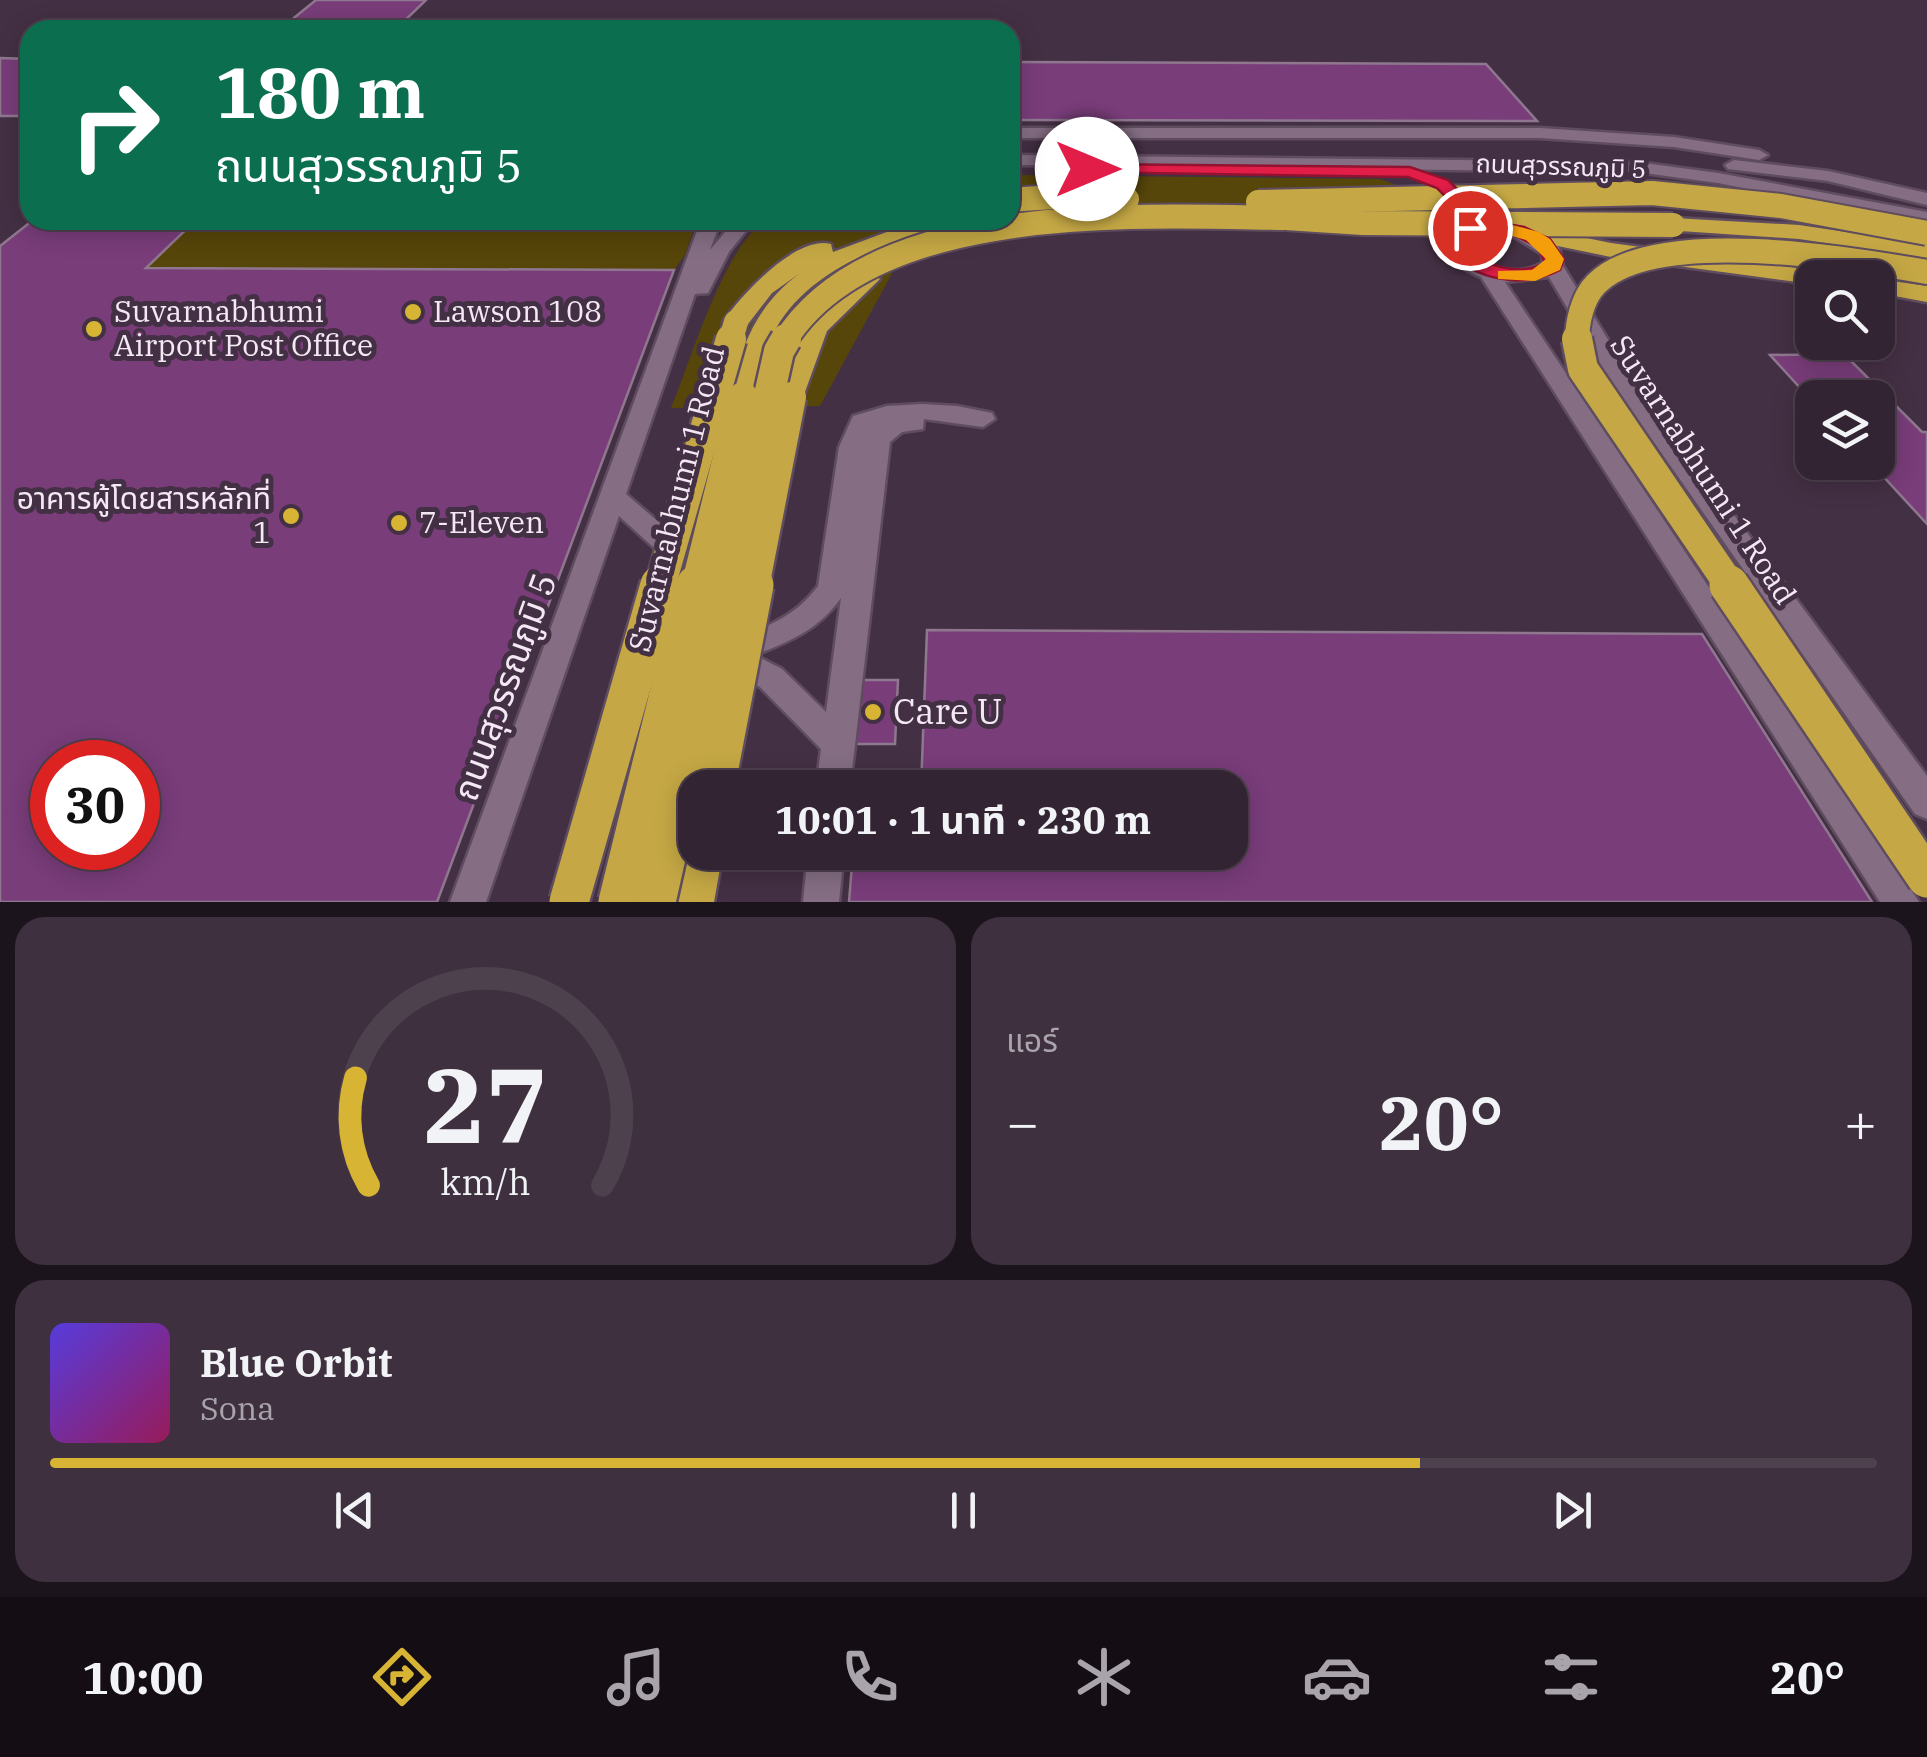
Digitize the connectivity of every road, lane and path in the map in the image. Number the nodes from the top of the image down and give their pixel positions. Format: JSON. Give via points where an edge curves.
{"nodes":[{"id":1,"x":1020,"y":133,"type":"edge"},
{"id":2,"x":1020,"y":150,"type":"edge"},
{"id":3,"x":1020,"y":160,"type":"edge"},
{"id":4,"x":1020,"y":168,"type":"edge"},
{"id":5,"x":1828,"y":176,"type":"junction"},
{"id":6,"x":1927,"y":199,"type":"edge"},
{"id":7,"x":1020,"y":203,"type":"edge"},
{"id":8,"x":1020,"y":204,"type":"edge"},
{"id":9,"x":1162,"y":205,"type":"junction"},
{"id":10,"x":1285,"y":218,"type":"junction"},
{"id":11,"x":1927,"y":218,"type":"edge"},
{"id":12,"x":1020,"y":219,"type":"edge"},
{"id":13,"x":1020,"y":223,"type":"edge"},
{"id":14,"x":1484,"y":226,"type":"junction"},
{"id":15,"x":707,"y":230,"type":"edge"},
{"id":16,"x":737,"y":230,"type":"edge"},
{"id":17,"x":868,"y":230,"type":"edge"},
{"id":18,"x":917,"y":230,"type":"edge"},
{"id":19,"x":964,"y":230,"type":"edge"},
{"id":20,"x":984,"y":230,"type":"edge"},
{"id":21,"x":1518,"y":231,"type":"junction"},
{"id":22,"x":1927,"y":233,"type":"edge"},
{"id":23,"x":1927,"y":251,"type":"edge"},
{"id":24,"x":1553,"y":266,"type":"junction"},
{"id":25,"x":1488,"y":271,"type":"junction"},
{"id":26,"x":1927,"y":272,"type":"edge"},
{"id":27,"x":1795,"y":275,"type":"edge"},
{"id":28,"x":1895,"y":289,"type":"edge"},
{"id":29,"x":1927,"y":294,"type":"edge"},
{"id":30,"x":665,"y":349,"type":"junction"},
{"id":31,"x":613,"y":497,"type":"junction"},
{"id":32,"x":722,"y":652,"type":"junction"},
{"id":33,"x":838,"y":744,"type":"junction"},
{"id":34,"x":719,"y":770,"type":"edge"},
{"id":35,"x":836,"y":770,"type":"edge"},
{"id":36,"x":1927,"y":803,"type":"edge"},
{"id":37,"x":698,"y":870,"type":"edge"},
{"id":38,"x":824,"y":870,"type":"edge"},
{"id":39,"x":1927,"y":878,"type":"edge"},
{"id":40,"x":468,"y":902,"type":"edge"},
{"id":41,"x":569,"y":902,"type":"edge"},
{"id":42,"x":618,"y":902,"type":"edge"},
{"id":43,"x":656,"y":902,"type":"edge"},
{"id":44,"x":666,"y":902,"type":"edge"},
{"id":45,"x":692,"y":902,"type":"edge"},
{"id":46,"x":820,"y":902,"type":"edge"},
{"id":47,"x":1902,"y":902,"type":"edge"}],
"edges":[{"from":1,"to":5,"type":"street","name":"ถนนสุวรรณภูมิ 5","via":[[1572,134],[1727,149]]},
{"from":2,"to":5,"type":"street","name":"ถนนสุวรรณภูมิ 5","via":[[1628,154]]},
{"from":3,"to":11,"type":"street","name":"ถนนสุวรรณภูมิ 5","via":[[1636,167]]},
{"from":4,"to":14,"type":"street","name":"ถนนสุวรรณภูมิ 5","via":[[1410,172],[1442,184]]},
{"from":5,"to":6,"type":"street","name":"ถนนสุวรรณภูมิ 5"},
{"from":7,"to":10,"type":"highway","bridge":true,"via":[[1067,196],[1165,200]]},
{"from":8,"to":9,"type":"highway","bridge":true},
{"from":9,"to":12,"type":"highway","bridge":true},
{"from":9,"to":22,"type":"highway","bridge":true,"via":[[1652,194],[1781,206]]},
{"from":10,"to":13,"type":"highway","bridge":true},
{"from":10,"to":23,"type":"highway","bridge":true,"via":[[1673,225],[1799,232]]},
{"from":14,"to":21,"type":"street"},
{"from":14,"to":25,"type":"street","via":[[1459,232],[1454,247]]},
{"from":15,"to":30,"type":"street"},
{"from":16,"to":30,"type":"street"},
{"from":17,"to":41,"type":"highway","name":"Suvarnabhumi 1 Road","bridge":true,"via":[[772,278],[736,322]]},
{"from":18,"to":42,"type":"highway","name":"Suvarnabhumi 1 Road","bridge":true,"via":[[813,274],[775,309],[757,340]]},
{"from":19,"to":34,"type":"highway","bridge":true,"via":[[892,262],[827,310],[801,349]]},
{"from":20,"to":43,"type":"highway","bridge":true,"via":[[903,251],[827,294],[790,330],[780,350]]},
{"from":21,"to":24,"type":"street","via":[[1544,243]]},
{"from":21,"to":27,"type":"highway"},
{"from":24,"to":25,"type":"street","via":[[1535,276]]},
{"from":24,"to":36,"type":"street","via":[[1616,372]]},
{"from":25,"to":47,"type":"street"},
{"from":26,"to":39,"type":"highway","name":"Suvarnabhumi 1 Road","bridge":true,"via":[[1834,256],[1656,256],[1617,267],[1590,286],[1581,302],[1575,349]]},
{"from":28,"to":29,"type":"highway"},
{"from":30,"to":31,"type":"street","name":"ถนนสุวรรณภูมิ 5"},
{"from":31,"to":32,"type":"street","via":[[680,554],[706,635]]},
{"from":31,"to":40,"type":"street","name":"ถนนสุวรรณภูมิ 5"},
{"from":32,"to":33,"type":"street","via":[[771,678]]},
{"from":32,"to":33,"type":"street","via":[[786,631],[816,612],[832,588],[851,447],[862,422],[888,413],[983,419],[893,424],[874,449]]},
{"from":32,"to":44,"type":"street"},
{"from":33,"to":35,"type":"street"},
{"from":37,"to":45,"type":"highway"},
{"from":38,"to":46,"type":"street"}]}
